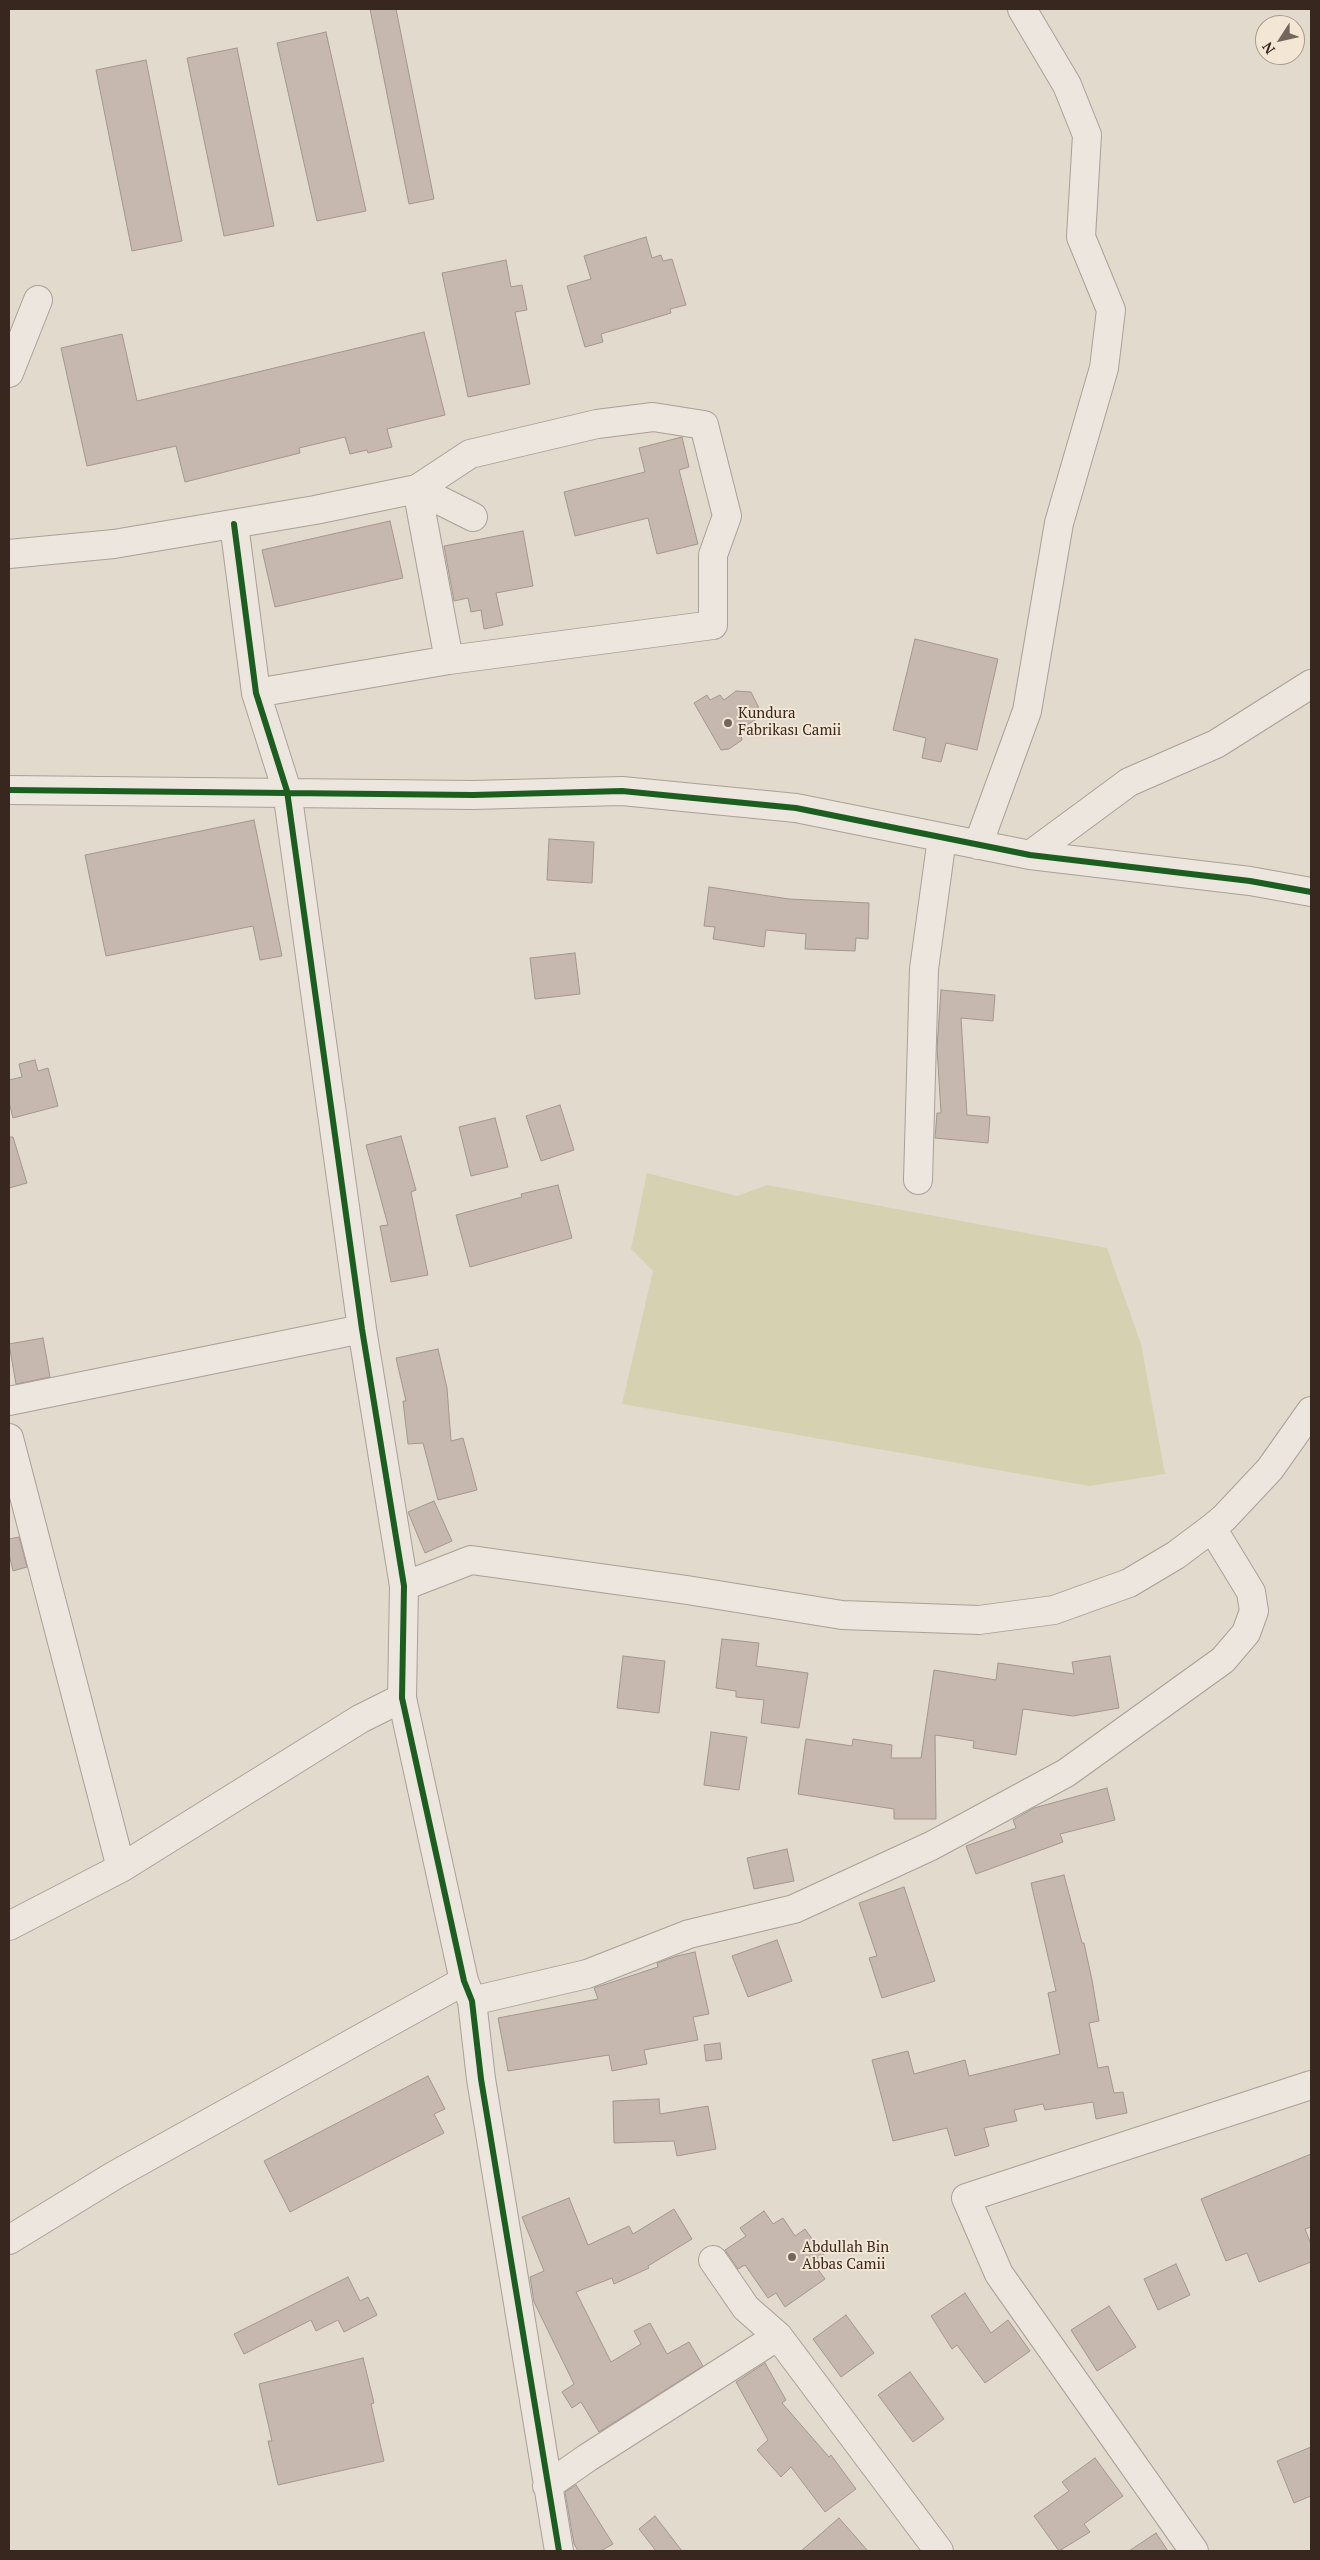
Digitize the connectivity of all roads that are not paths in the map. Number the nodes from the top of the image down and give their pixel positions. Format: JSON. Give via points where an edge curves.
{"nodes":[{"id":1,"x":1022,"y":9,"type":"edge"},
{"id":2,"x":38,"y":300,"type":"dead end"},
{"id":3,"x":9,"y":373,"type":"edge"},
{"id":4,"x":417,"y":489,"type":"junction"},
{"id":5,"x":473,"y":518,"type":"dead end"},
{"id":6,"x":234,"y":524,"type":"junction"},
{"id":7,"x":9,"y":554,"type":"edge"},
{"id":8,"x":449,"y":660,"type":"junction"},
{"id":9,"x":1311,"y":684,"type":"edge"},
{"id":10,"x":256,"y":693,"type":"junction"},
{"id":11,"x":9,"y":790,"type":"edge"},
{"id":12,"x":287,"y":791,"type":"junction"},
{"id":13,"x":942,"y":838,"type":"junction"},
{"id":14,"x":978,"y":845,"type":"junction"},
{"id":15,"x":1030,"y":855,"type":"junction"},
{"id":16,"x":1311,"y":892,"type":"edge"},
{"id":17,"x":918,"y":1180,"type":"dead end"},
{"id":18,"x":362,"y":1329,"type":"junction"},
{"id":19,"x":9,"y":1401,"type":"edge"},
{"id":20,"x":1311,"y":1412,"type":"edge"},
{"id":21,"x":9,"y":1438,"type":"edge"},
{"id":22,"x":1212,"y":1528,"type":"junction"},
{"id":23,"x":404,"y":1586,"type":"junction"},
{"id":24,"x":402,"y":1698,"type":"junction"},
{"id":25,"x":121,"y":1868,"type":"junction"},
{"id":26,"x":9,"y":1926,"type":"edge"},
{"id":27,"x":468,"y":1991,"type":"junction"},
{"id":28,"x":1311,"y":2084,"type":"edge"},
{"id":29,"x":9,"y":2240,"type":"edge"},
{"id":30,"x":713,"y":2260,"type":"dead end"},
{"id":31,"x":778,"y":2336,"type":"junction"},
{"id":32,"x":547,"y":2486,"type":"junction"},
{"id":33,"x":558,"y":2551,"type":"edge"},
{"id":34,"x":939,"y":2551,"type":"edge"},
{"id":35,"x":1194,"y":2551,"type":"edge"}],
"edges":[{"from":1,"to":14,"type":"street","via":[[1068,85],[1088,135],[1081,237],[1111,310],[1104,368],[1059,523],[1027,711]]},
{"from":2,"to":3,"type":"street"},
{"from":4,"to":5,"type":"street"},
{"from":4,"to":6,"type":"street"},
{"from":4,"to":8,"type":"street"},
{"from":4,"to":8,"type":"street","via":[[470,454],[597,424],[653,417],[704,424],[727,516],[713,555],[713,625]]},
{"from":6,"to":7,"type":"street","via":[[114,544]]},
{"from":6,"to":10,"type":"street"},
{"from":8,"to":10,"type":"street"},
{"from":9,"to":15,"type":"street","via":[[1216,744],[1129,782]]},
{"from":10,"to":12,"type":"street"},
{"from":11,"to":12,"type":"street"},
{"from":12,"to":13,"type":"street","via":[[474,795],[622,790],[796,808]]},
{"from":12,"to":18,"type":"street"},
{"from":13,"to":14,"type":"street"},
{"from":13,"to":17,"type":"street","via":[[924,969]]},
{"from":14,"to":15,"type":"street"},
{"from":15,"to":16,"type":"street","via":[[1250,881]]},
{"from":18,"to":19,"type":"street"},
{"from":18,"to":23,"type":"street"},
{"from":20,"to":22,"type":"street","via":[[1270,1470]]},
{"from":21,"to":25,"type":"street"},
{"from":22,"to":23,"type":"street","via":[[1176,1555],[1129,1583],[1054,1610],[979,1620],[842,1615],[471,1560]]},
{"from":22,"to":27,"type":"street","via":[[1251,1592],[1254,1611],[1246,1633],[1223,1660],[1066,1773],[931,1846],[794,1909],[690,1934],[587,1974]]},
{"from":23,"to":24,"type":"street"},
{"from":24,"to":25,"type":"street","via":[[360,1719]]},
{"from":24,"to":27,"type":"street"},
{"from":25,"to":26,"type":"street"},
{"from":27,"to":29,"type":"street","via":[[123,2170]]},
{"from":27,"to":32,"type":"street"},
{"from":28,"to":35,"type":"street","via":[[966,2198],[999,2274]]},
{"from":30,"to":31,"type":"street","via":[[746,2308]]},
{"from":31,"to":32,"type":"street"},
{"from":31,"to":34,"type":"street"},
{"from":32,"to":33,"type":"street"}]}
